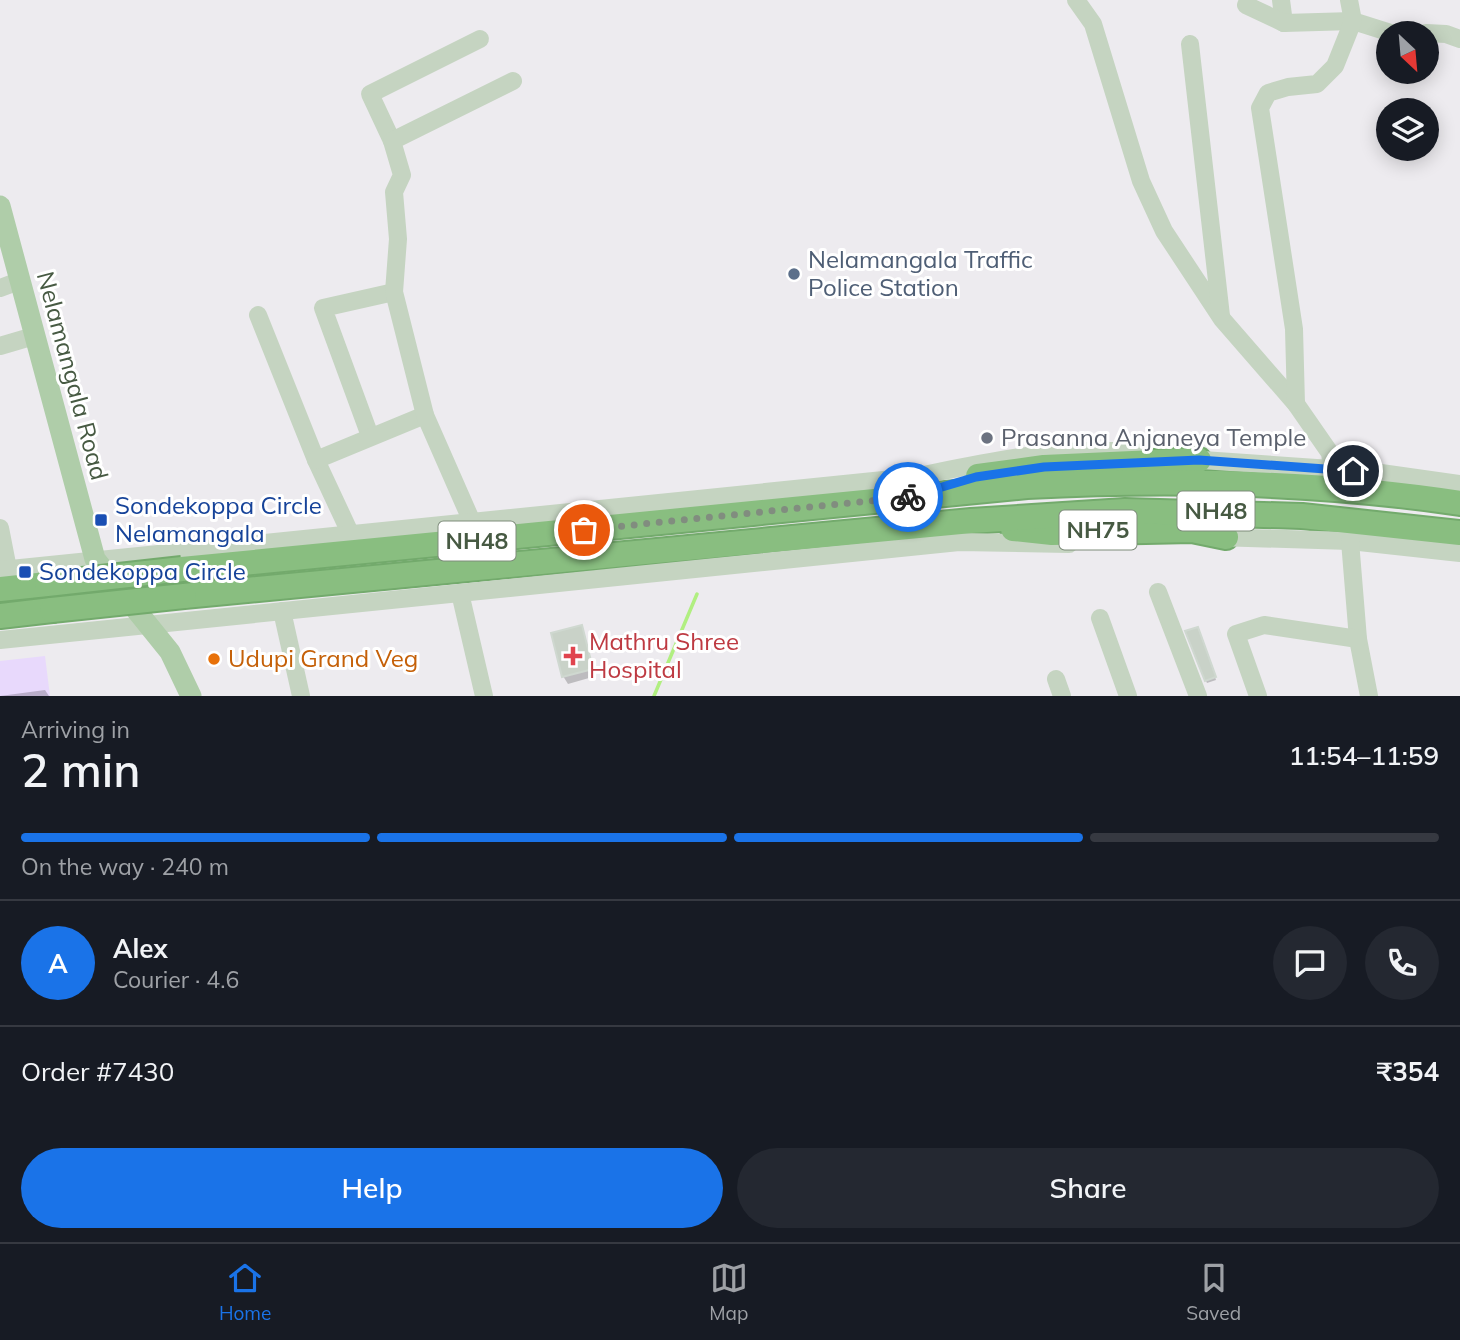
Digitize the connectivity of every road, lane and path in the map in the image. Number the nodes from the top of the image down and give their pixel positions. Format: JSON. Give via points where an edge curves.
{"nodes":[{"id":1,"x":1076,"y":0,"type":"edge"},
{"id":2,"x":1281,"y":0,"type":"edge"},
{"id":3,"x":1349,"y":0,"type":"edge"},
{"id":4,"x":1246,"y":5,"type":"dead end"},
{"id":5,"x":1353,"y":21,"type":"junction"},
{"id":6,"x":1284,"y":23,"type":"junction"},
{"id":7,"x":1376,"y":28,"type":"edge"},
{"id":8,"x":1439,"y":34,"type":"edge"},
{"id":9,"x":480,"y":39,"type":"dead end"},
{"id":10,"x":1460,"y":39,"type":"edge"},
{"id":11,"x":1189,"y":44,"type":"dead end"},
{"id":12,"x":513,"y":81,"type":"dead end"},
{"id":13,"x":391,"y":141,"type":"junction"},
{"id":14,"x":1,"y":217,"type":"edge"},
{"id":15,"x":10,"y":284,"type":"edge"},
{"id":16,"x":394,"y":292,"type":"junction"},
{"id":17,"x":258,"y":315,"type":"dead end"},
{"id":18,"x":1222,"y":319,"type":"junction"},
{"id":19,"x":34,"y":336,"type":"junction"},
{"id":20,"x":0,"y":346,"type":"edge"},
{"id":21,"x":1296,"y":404,"type":"junction"},
{"id":22,"x":425,"y":415,"type":"junction"},
{"id":23,"x":370,"y":436,"type":"junction"},
{"id":24,"x":316,"y":460,"type":"junction"},
{"id":25,"x":1199,"y":460,"type":"junction"},
{"id":26,"x":1332,"y":469,"type":"junction"},
{"id":27,"x":1460,"y":484,"type":"edge"},
{"id":28,"x":907,"y":497,"type":"junction"},
{"id":29,"x":1460,"y":503,"type":"edge"},
{"id":30,"x":971,"y":521,"type":"junction"},
{"id":31,"x":472,"y":522,"type":"junction"},
{"id":32,"x":0,"y":528,"type":"edge"},
{"id":33,"x":1460,"y":533,"type":"edge"},
{"id":34,"x":351,"y":534,"type":"junction"},
{"id":35,"x":1226,"y":537,"type":"junction"},
{"id":36,"x":1350,"y":541,"type":"junction"},
{"id":37,"x":1460,"y":553,"type":"edge"},
{"id":38,"x":95,"y":559,"type":"junction"},
{"id":39,"x":3,"y":576,"type":"edge"},
{"id":40,"x":1158,"y":592,"type":"dead end"},
{"id":41,"x":460,"y":593,"type":"junction"},
{"id":42,"x":282,"y":611,"type":"junction"},
{"id":43,"x":0,"y":616,"type":"edge"},
{"id":44,"x":1100,"y":618,"type":"dead end"},
{"id":45,"x":151,"y":625,"type":"junction"},
{"id":46,"x":1358,"y":639,"type":"junction"},
{"id":47,"x":0,"y":640,"type":"edge"},
{"id":48,"x":191,"y":696,"type":"edge"},
{"id":49,"x":301,"y":696,"type":"edge"},
{"id":50,"x":484,"y":696,"type":"edge"},
{"id":51,"x":1128,"y":696,"type":"edge"},
{"id":52,"x":1198,"y":696,"type":"edge"},
{"id":53,"x":1258,"y":696,"type":"edge"},
{"id":54,"x":1369,"y":696,"type":"edge"}],
"edges":[{"from":1,"to":18,"type":"street","via":[[1093,24],[1147,193],[1164,230]]},
{"from":2,"to":6,"type":"street"},
{"from":3,"to":5,"type":"street"},
{"from":4,"to":6,"type":"street"},
{"from":5,"to":6,"type":"street"},
{"from":5,"to":7,"type":"street"},
{"from":5,"to":21,"type":"street","via":[[1335,66],[1317,84],[1268,93],[1261,108],[1294,329]]},
{"from":8,"to":10,"type":"street"},
{"from":9,"to":13,"type":"street","via":[[370,94]]},
{"from":11,"to":18,"type":"street"},
{"from":12,"to":13,"type":"street"},
{"from":13,"to":16,"type":"street","via":[[402,174],[394,192],[398,239]]},
{"from":14,"to":15,"type":"main road","name":"Nelamangala Road"},
{"from":15,"to":19,"type":"main road","name":"Nelamangala Road"},
{"from":16,"to":22,"type":"street"},
{"from":16,"to":23,"type":"street","via":[[323,308]]},
{"from":17,"to":24,"type":"street"},
{"from":18,"to":21,"type":"street"},
{"from":19,"to":20,"type":"street"},
{"from":19,"to":38,"type":"main road","name":"Nelamangala Road"},
{"from":21,"to":26,"type":"street","via":[[1330,453]]},
{"from":22,"to":23,"type":"street"},
{"from":22,"to":31,"type":"street"},
{"from":23,"to":24,"type":"street"},
{"from":24,"to":34,"type":"street"},
{"from":25,"to":26,"type":"street"},
{"from":25,"to":28,"type":"highway","via":[[1012,470]]},
{"from":25,"to":31,"type":"street","via":[[1127,451],[1039,454],[913,477]]},
{"from":26,"to":27,"type":"street"},
{"from":28,"to":29,"type":"highway","number":"NH48","via":[[1027,486],[1167,481],[1312,486]]},
{"from":28,"to":39,"type":"highway","number":"NH48","bridge":true,"via":[[47,584]]},
{"from":30,"to":33,"type":"highway","number":"NH48","via":[[1125,511],[1211,511]]},
{"from":30,"to":35,"type":"highway","number":"NH75","via":[[1023,531],[1192,530]]},
{"from":30,"to":43,"type":"highway","number":"NH48","bridge":true},
{"from":31,"to":34,"type":"street"},
{"from":32,"to":39,"type":"street"},
{"from":34,"to":38,"type":"street"},
{"from":35,"to":36,"type":"street","number":"NH75"},
{"from":35,"to":41,"type":"street","via":[[1029,545],[959,542]]},
{"from":36,"to":37,"type":"street","number":"NH75"},
{"from":36,"to":46,"type":"street"},
{"from":38,"to":39,"type":"street"},
{"from":38,"to":45,"type":"main road"},
{"from":40,"to":52,"type":"street"},
{"from":41,"to":42,"type":"street"},
{"from":41,"to":50,"type":"street"},
{"from":42,"to":45,"type":"street"},
{"from":42,"to":49,"type":"street"},
{"from":44,"to":51,"type":"street"},
{"from":45,"to":47,"type":"street"},
{"from":45,"to":48,"type":"main road"},
{"from":46,"to":53,"type":"street","via":[[1264,625],[1236,634]]},
{"from":46,"to":54,"type":"street"}]}
